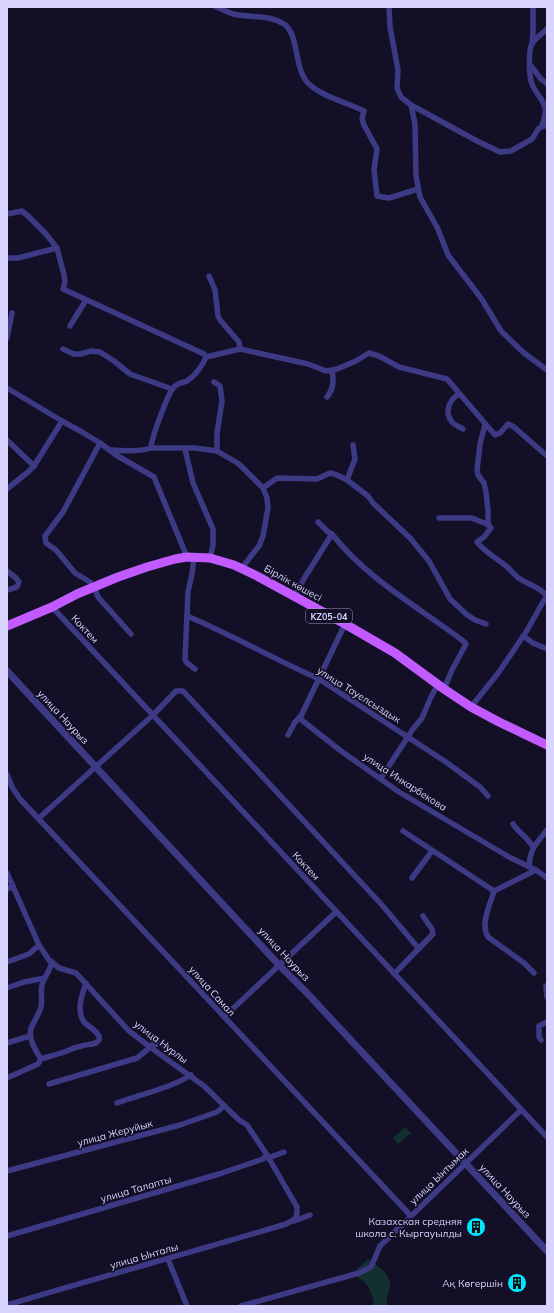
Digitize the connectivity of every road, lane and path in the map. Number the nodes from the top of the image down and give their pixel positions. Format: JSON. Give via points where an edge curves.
{"nodes":[{"id":1,"x":216,"y":7,"type":"edge"},
{"id":2,"x":389,"y":7,"type":"edge"},
{"id":3,"x":533,"y":7,"type":"edge"},
{"id":4,"x":547,"y":29,"type":"edge"},
{"id":5,"x":532,"y":43,"type":"junction"},
{"id":6,"x":530,"y":64,"type":"junction"},
{"id":7,"x":547,"y":84,"type":"edge"},
{"id":8,"x":411,"y":105,"type":"junction"},
{"id":9,"x":545,"y":125,"type":"edge"},
{"id":10,"x":418,"y":189,"type":"junction"},
{"id":11,"x":7,"y":214,"type":"edge"},
{"id":12,"x":57,"y":248,"type":"junction"},
{"id":13,"x":7,"y":258,"type":"edge"},
{"id":14,"x":209,"y":276,"type":"dead end"},
{"id":15,"x":86,"y":300,"type":"junction"},
{"id":16,"x":12,"y":313,"type":"dead end"},
{"id":17,"x":70,"y":326,"type":"dead end"},
{"id":18,"x":7,"y":338,"type":"edge"},
{"id":19,"x":64,"y":349,"type":"dead end"},
{"id":20,"x":240,"y":349,"type":"junction"},
{"id":21,"x":206,"y":357,"type":"junction"},
{"id":22,"x":547,"y":370,"type":"edge"},
{"id":23,"x":332,"y":371,"type":"junction"},
{"id":24,"x":214,"y":382,"type":"dead end"},
{"id":25,"x":7,"y":388,"type":"edge"},
{"id":26,"x":172,"y":389,"type":"junction"},
{"id":27,"x":459,"y":394,"type":"junction"},
{"id":28,"x":327,"y":397,"type":"dead end"},
{"id":29,"x":62,"y":421,"type":"junction"},
{"id":30,"x":485,"y":425,"type":"junction"},
{"id":31,"x":463,"y":429,"type":"dead end"},
{"id":32,"x":7,"y":440,"type":"edge"},
{"id":33,"x":100,"y":443,"type":"junction"},
{"id":34,"x":353,"y":444,"type":"dead end"},
{"id":35,"x":151,"y":448,"type":"junction"},
{"id":36,"x":185,"y":449,"type":"junction"},
{"id":37,"x":111,"y":450,"type":"junction"},
{"id":38,"x":217,"y":451,"type":"junction"},
{"id":39,"x":547,"y":456,"type":"edge"},
{"id":40,"x":34,"y":466,"type":"junction"},
{"id":41,"x":347,"y":480,"type":"junction"},
{"id":42,"x":263,"y":488,"type":"junction"},
{"id":43,"x":7,"y":489,"type":"edge"},
{"id":44,"x":439,"y":518,"type":"dead end"},
{"id":45,"x":318,"y":522,"type":"dead end"},
{"id":46,"x":488,"y":525,"type":"junction"},
{"id":47,"x":332,"y":534,"type":"junction"},
{"id":48,"x":191,"y":557,"type":"junction"},
{"id":49,"x":210,"y":558,"type":"junction"},
{"id":50,"x":241,"y":569,"type":"junction"},
{"id":51,"x":7,"y":572,"type":"edge"},
{"id":52,"x":94,"y":587,"type":"junction"},
{"id":53,"x":7,"y":590,"type":"edge"},
{"id":54,"x":547,"y":596,"type":"edge"},
{"id":55,"x":294,"y":597,"type":"junction"},
{"id":56,"x":52,"y":607,"type":"junction"},
{"id":57,"x":187,"y":616,"type":"junction"},
{"id":58,"x":345,"y":624,"type":"junction"},
{"id":59,"x":486,"y":624,"type":"dead end"},
{"id":60,"x":7,"y":626,"type":"edge"},
{"id":61,"x":131,"y":634,"type":"dead end"},
{"id":62,"x":523,"y":636,"type":"junction"},
{"id":63,"x":547,"y":649,"type":"edge"},
{"id":64,"x":195,"y":669,"type":"dead end"},
{"id":65,"x":7,"y":671,"type":"edge"},
{"id":66,"x":319,"y":679,"type":"junction"},
{"id":67,"x":441,"y":687,"type":"junction"},
{"id":68,"x":471,"y":707,"type":"junction"},
{"id":69,"x":153,"y":715,"type":"junction"},
{"id":70,"x":299,"y":718,"type":"junction"},
{"id":71,"x":288,"y":734,"type":"dead end"},
{"id":72,"x":408,"y":736,"type":"junction"},
{"id":73,"x":547,"y":745,"type":"edge"},
{"id":74,"x":95,"y":766,"type":"junction"},
{"id":75,"x":7,"y":774,"type":"edge"},
{"id":76,"x":381,"y":778,"type":"junction"},
{"id":77,"x":488,"y":796,"type":"dead end"},
{"id":78,"x":39,"y":818,"type":"junction"},
{"id":79,"x":513,"y":824,"type":"dead end"},
{"id":80,"x":547,"y":830,"type":"edge"},
{"id":81,"x":403,"y":831,"type":"dead end"},
{"id":82,"x":533,"y":847,"type":"junction"},
{"id":83,"x":432,"y":851,"type":"junction"},
{"id":84,"x":529,"y":867,"type":"junction"},
{"id":85,"x":536,"y":870,"type":"junction"},
{"id":86,"x":7,"y":873,"type":"edge"},
{"id":87,"x":412,"y":878,"type":"dead end"},
{"id":88,"x":547,"y":878,"type":"edge"},
{"id":89,"x":13,"y":886,"type":"junction"},
{"id":90,"x":7,"y":889,"type":"edge"},
{"id":91,"x":494,"y":891,"type":"junction"},
{"id":92,"x":336,"y":912,"type":"junction"},
{"id":93,"x":423,"y":916,"type":"dead end"},
{"id":94,"x":39,"y":945,"type":"junction"},
{"id":95,"x":419,"y":949,"type":"junction"},
{"id":96,"x":7,"y":962,"type":"edge"},
{"id":97,"x":52,"y":962,"type":"junction"},
{"id":98,"x":279,"y":965,"type":"junction"},
{"id":99,"x":534,"y":973,"type":"dead end"},
{"id":100,"x":394,"y":974,"type":"junction"},
{"id":101,"x":45,"y":978,"type":"junction"},
{"id":102,"x":86,"y":983,"type":"junction"},
{"id":103,"x":546,"y":986,"type":"edge"},
{"id":104,"x":7,"y":988,"type":"edge"},
{"id":105,"x":547,"y":997,"type":"edge"},
{"id":106,"x":224,"y":1017,"type":"junction"},
{"id":107,"x":547,"y":1022,"type":"edge"},
{"id":108,"x":151,"y":1034,"type":"dead end"},
{"id":109,"x":30,"y":1036,"type":"junction"},
{"id":110,"x":541,"y":1040,"type":"dead end"},
{"id":111,"x":7,"y":1042,"type":"edge"},
{"id":112,"x":152,"y":1046,"type":"junction"},
{"id":113,"x":169,"y":1049,"type":"dead end"},
{"id":114,"x":40,"y":1058,"type":"junction"},
{"id":115,"x":191,"y":1075,"type":"junction"},
{"id":116,"x":7,"y":1078,"type":"edge"},
{"id":117,"x":49,"y":1084,"type":"dead end"},
{"id":118,"x":117,"y":1102,"type":"dead end"},
{"id":119,"x":224,"y":1106,"type":"junction"},
{"id":120,"x":521,"y":1110,"type":"junction"},
{"id":121,"x":547,"y":1137,"type":"edge"},
{"id":122,"x":284,"y":1152,"type":"dead end"},
{"id":123,"x":268,"y":1156,"type":"junction"},
{"id":124,"x":465,"y":1164,"type":"junction"},
{"id":125,"x":7,"y":1170,"type":"edge"},
{"id":126,"x":310,"y":1215,"type":"dead end"},
{"id":127,"x":410,"y":1216,"type":"junction"},
{"id":128,"x":289,"y":1223,"type":"junction"},
{"id":129,"x":7,"y":1236,"type":"edge"},
{"id":130,"x":547,"y":1251,"type":"edge"},
{"id":131,"x":168,"y":1259,"type":"junction"},
{"id":132,"x":7,"y":1305,"type":"edge"},
{"id":133,"x":187,"y":1306,"type":"edge"},
{"id":134,"x":241,"y":1306,"type":"edge"}],
"edges":[{"from":1,"to":10,"type":"street","via":[[233,14],[266,17],[285,25],[294,44],[299,67],[307,82],[321,93],[364,111],[364,125],[377,149],[374,170],[377,196],[389,198]]},
{"from":2,"to":8,"type":"street","via":[[398,70],[397,88],[401,97]]},
{"from":3,"to":5,"type":"street"},
{"from":4,"to":5,"type":"street"},
{"from":5,"to":6,"type":"street"},
{"from":6,"to":7,"type":"street"},
{"from":6,"to":9,"type":"street","via":[[532,85],[545,108]]},
{"from":8,"to":9,"type":"street","via":[[500,152],[511,151],[532,139]]},
{"from":8,"to":10,"type":"street","via":[[415,124]]},
{"from":10,"to":22,"type":"street","via":[[448,254],[496,323],[514,344]]},
{"from":11,"to":12,"type":"street","via":[[22,211]]},
{"from":12,"to":13,"type":"street","via":[[18,258]]},
{"from":12,"to":15,"type":"street","via":[[64,275],[63,289]]},
{"from":14,"to":20,"type":"street","via":[[215,290],[220,320],[239,342]]},
{"from":15,"to":17,"type":"street"},
{"from":15,"to":21,"type":"street"},
{"from":16,"to":18,"type":"street"},
{"from":19,"to":26,"type":"street","via":[[74,354],[91,350],[100,352],[130,374]]},
{"from":20,"to":21,"type":"street"},
{"from":20,"to":23,"type":"street"},
{"from":21,"to":26,"type":"street","via":[[188,380],[180,382]]},
{"from":23,"to":27,"type":"street","via":[[369,353],[399,367],[447,379]]},
{"from":23,"to":28,"type":"street","via":[[332,388]]},
{"from":24,"to":38,"type":"street","via":[[220,386],[222,401]]},
{"from":25,"to":29,"type":"street"},
{"from":26,"to":35,"type":"street"},
{"from":27,"to":30,"type":"street"},
{"from":27,"to":31,"type":"street","via":[[455,396],[447,411],[452,422]]},
{"from":29,"to":33,"type":"street"},
{"from":29,"to":40,"type":"street"},
{"from":30,"to":39,"type":"street","via":[[495,435],[508,424]]},
{"from":30,"to":46,"type":"street","via":[[477,470],[486,492]]},
{"from":32,"to":40,"type":"street"},
{"from":33,"to":37,"type":"street"},
{"from":33,"to":52,"type":"street","via":[[63,512],[45,536],[46,543],[56,550],[75,573]]},
{"from":34,"to":41,"type":"street","via":[[355,459]]},
{"from":35,"to":36,"type":"street"},
{"from":35,"to":37,"type":"street","via":[[132,451]]},
{"from":36,"to":38,"type":"street"},
{"from":36,"to":49,"type":"street","via":[[193,483],[212,529]]},
{"from":37,"to":48,"type":"street","via":[[154,477]]},
{"from":38,"to":42,"type":"street","via":[[239,464]]},
{"from":40,"to":43,"type":"street"},
{"from":41,"to":42,"type":"street","via":[[330,474],[317,479],[277,478]]},
{"from":41,"to":59,"type":"street","via":[[368,496],[372,503],[410,538],[429,561],[450,599],[466,614]]},
{"from":42,"to":50,"type":"street","via":[[268,508],[263,536],[259,546]]},
{"from":44,"to":46,"type":"street","via":[[472,518]]},
{"from":45,"to":47,"type":"street"},
{"from":46,"to":54,"type":"street","via":[[491,528],[477,542],[480,546],[520,579],[538,587]]},
{"from":47,"to":55,"type":"street"},
{"from":47,"to":67,"type":"street","via":[[361,564],[392,590],[466,644]]},
{"from":48,"to":49,"type":"main road","name":"Бірлік көшесі","number":"KZ05-04"},
{"from":48,"to":52,"type":"main road","name":"Бірлік көшесі","number":"KZ05-04","via":[[147,567]]},
{"from":48,"to":57,"type":"street","via":[[192,574]]},
{"from":49,"to":50,"type":"main road","name":"Бірлік көшесі","number":"KZ05-04"},
{"from":50,"to":55,"type":"main road","name":"Бірлік көшесі","number":"KZ05-04"},
{"from":51,"to":53,"type":"street","via":[[19,582],[17,587]]},
{"from":52,"to":56,"type":"main road","name":"Бірлік көшесі","number":"KZ05-04"},
{"from":52,"to":61,"type":"street","via":[[98,597]]},
{"from":54,"to":62,"type":"street"},
{"from":55,"to":58,"type":"main road","name":"Бірлік көшесі","number":"KZ05-04"},
{"from":56,"to":60,"type":"main road","name":"Бірлік көшесі","number":"KZ05-04"},
{"from":56,"to":69,"type":"street","name":"Коктем"},
{"from":57,"to":64,"type":"street","via":[[186,660]]},
{"from":57,"to":66,"type":"street","name":"улица Тауелсыздык"},
{"from":58,"to":66,"type":"street"},
{"from":58,"to":67,"type":"main road","name":"Бірлік көшесі","number":"KZ05-04","via":[[395,653]]},
{"from":62,"to":63,"type":"street"},
{"from":62,"to":68,"type":"street"},
{"from":65,"to":74,"type":"street","name":"улица Наурыз"},
{"from":66,"to":70,"type":"street"},
{"from":66,"to":72,"type":"street","name":"улица Тауелсыздык"},
{"from":67,"to":68,"type":"main road","name":"Бірлік көшесі","number":"KZ05-04"},
{"from":67,"to":72,"type":"street","via":[[431,697],[422,718]]},
{"from":68,"to":73,"type":"main road","name":"Бірлік көшесі","number":"KZ05-04"},
{"from":69,"to":74,"type":"street"},
{"from":69,"to":92,"type":"street","name":"Коктем"},
{"from":69,"to":95,"type":"street","via":[[176,691],[183,691],[382,905]]},
{"from":70,"to":71,"type":"street"},
{"from":70,"to":76,"type":"street","name":"улица Инкарбекова"},
{"from":72,"to":76,"type":"street"},
{"from":72,"to":77,"type":"street","name":"улица Тауелсыздык","via":[[480,787]]},
{"from":74,"to":78,"type":"street"},
{"from":74,"to":98,"type":"street","name":"улица Наурыз"},
{"from":75,"to":78,"type":"street","name":"улица Самал","via":[[16,793]]},
{"from":76,"to":84,"type":"street","name":"улица Инкарбекова","via":[[419,804]]},
{"from":78,"to":106,"type":"street","name":"улица Самал"},
{"from":79,"to":82,"type":"street"},
{"from":80,"to":82,"type":"street"},
{"from":81,"to":83,"type":"street"},
{"from":82,"to":84,"type":"street","via":[[529,855]]},
{"from":83,"to":87,"type":"street"},
{"from":83,"to":91,"type":"street"},
{"from":84,"to":85,"type":"street","name":"улица Инкарбекова"},
{"from":85,"to":88,"type":"street","name":"улица Инкарбекова"},
{"from":85,"to":91,"type":"street"},
{"from":86,"to":89,"type":"street","name":"улица Нурлы"},
{"from":89,"to":90,"type":"street"},
{"from":89,"to":94,"type":"street","name":"улица Нурлы"},
{"from":91,"to":99,"type":"street","via":[[485,932],[488,937],[524,962]]},
{"from":92,"to":98,"type":"street"},
{"from":92,"to":100,"type":"street","name":"Коктем"},
{"from":93,"to":95,"type":"street","via":[[434,932]]},
{"from":94,"to":96,"type":"street","via":[[29,954]]},
{"from":94,"to":97,"type":"street","name":"улица Нурлы"},
{"from":95,"to":100,"type":"street"},
{"from":97,"to":101,"type":"street"},
{"from":97,"to":102,"type":"street","name":"улица Нурлы","via":[[59,968],[76,973]]},
{"from":98,"to":106,"type":"street"},
{"from":98,"to":124,"type":"street","name":"улица Наурыз"},
{"from":100,"to":120,"type":"street","name":"Коктем"},
{"from":101,"to":104,"type":"street"},
{"from":101,"to":109,"type":"street","via":[[38,1017],[31,1025]]},
{"from":102,"to":112,"type":"street","name":"улица Нурлы","via":[[128,1030]]},
{"from":102,"to":114,"type":"street","via":[[80,1005],[82,1014],[84,1022],[93,1029],[99,1041]]},
{"from":103,"to":105,"type":"street"},
{"from":106,"to":127,"type":"street","name":"улица Самал"},
{"from":107,"to":110,"type":"street","via":[[540,1026]]},
{"from":108,"to":112,"type":"street","via":[[155,1040]]},
{"from":109,"to":111,"type":"street"},
{"from":109,"to":114,"type":"street","via":[[34,1050]]},
{"from":112,"to":113,"type":"street","via":[[161,1044]]},
{"from":112,"to":115,"type":"street","name":"улица Нурлы"},
{"from":112,"to":117,"type":"street","via":[[137,1058]]},
{"from":114,"to":116,"type":"street","via":[[38,1064]]},
{"from":115,"to":118,"type":"street"},
{"from":115,"to":119,"type":"street","name":"улица Нурлы"},
{"from":119,"to":123,"type":"street","name":"улица Нурлы","via":[[247,1125]]},
{"from":119,"to":125,"type":"street","name":"улица Жеруйык","via":[[217,1112],[180,1125]]},
{"from":120,"to":121,"type":"street","name":"Коктем"},
{"from":120,"to":124,"type":"street","name":"улица Ынтымак"},
{"from":122,"to":123,"type":"street","name":"улица Талапты"},
{"from":123,"to":128,"type":"street","name":"улица Нурлы","via":[[297,1207],[297,1217]]},
{"from":123,"to":129,"type":"street","name":"улица Талапты","via":[[219,1174]]},
{"from":124,"to":127,"type":"street","name":"улица Ынтымак"},
{"from":124,"to":130,"type":"street","name":"улица Наурыз"},
{"from":126,"to":128,"type":"street","name":"улица Ынталы"},
{"from":127,"to":134,"type":"street","name":"улица Ынтымак","via":[[380,1246],[371,1267],[359,1273]]},
{"from":128,"to":131,"type":"street","name":"улица Ынталы"},
{"from":131,"to":132,"type":"street","name":"улица Ынталы"},
{"from":131,"to":133,"type":"street"}]}
